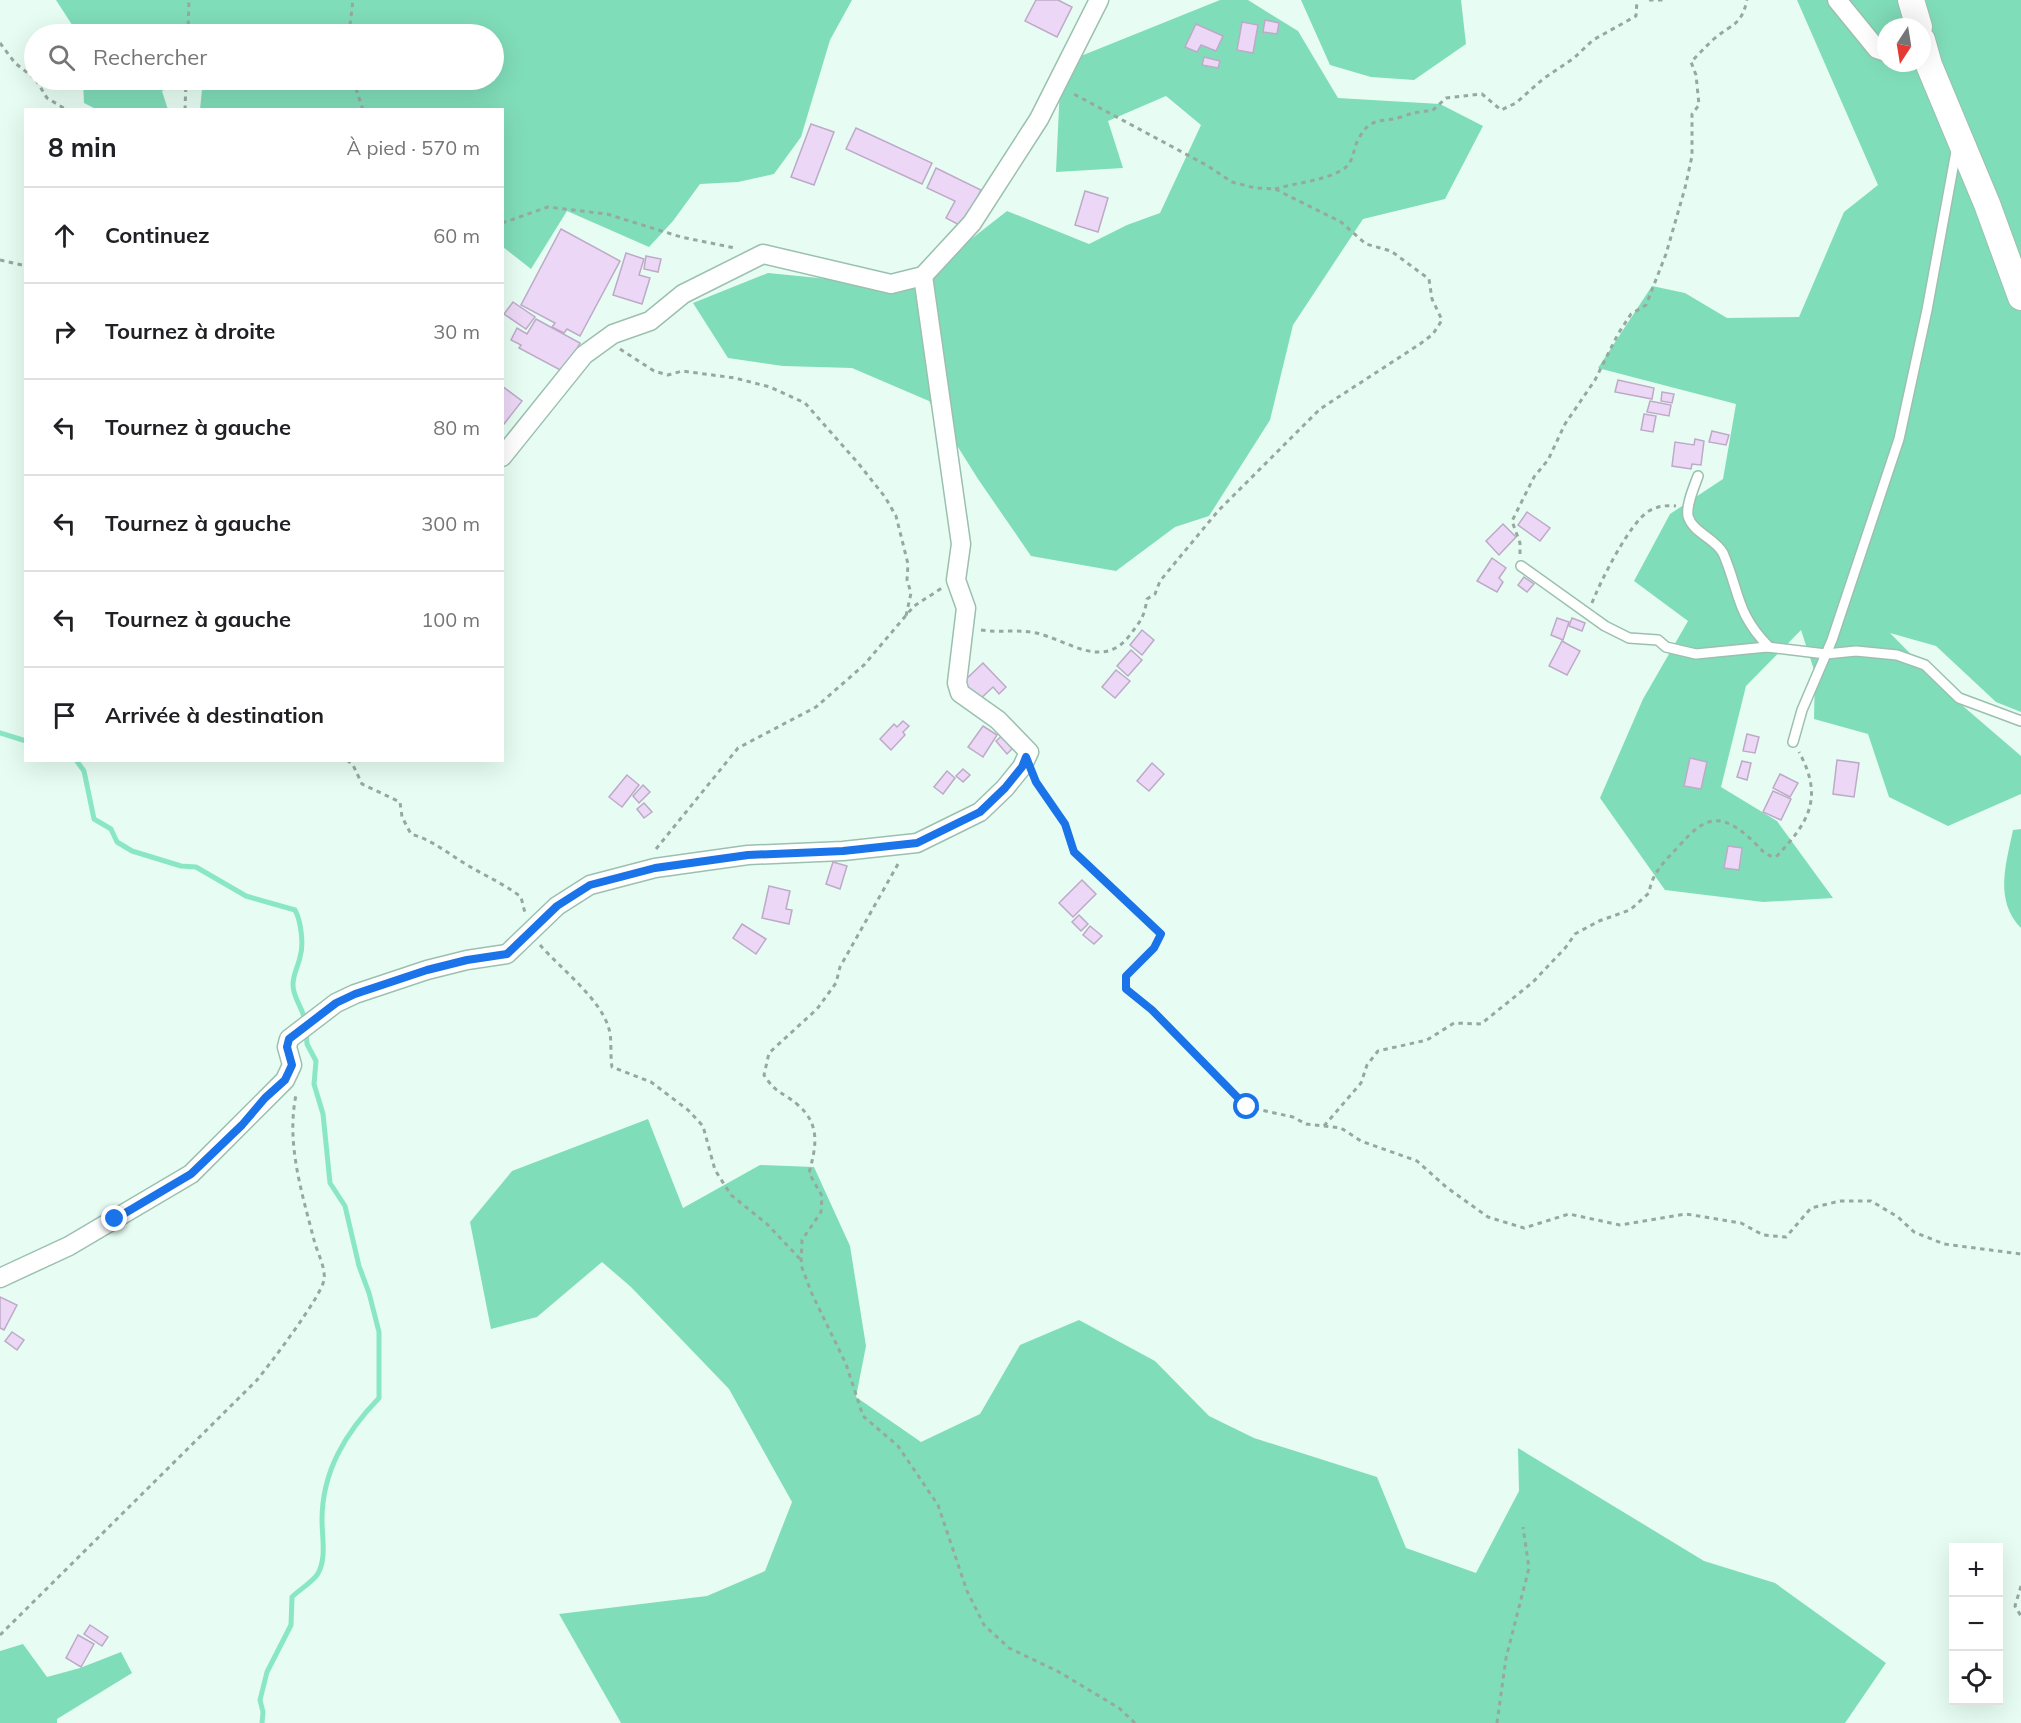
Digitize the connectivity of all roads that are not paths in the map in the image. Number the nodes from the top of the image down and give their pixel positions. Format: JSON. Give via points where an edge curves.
{"nodes":[{"id":1,"x":1099,"y":0,"type":"edge"},
{"id":2,"x":1837,"y":0,"type":"edge"},
{"id":3,"x":1911,"y":0,"type":"edge"},
{"id":4,"x":1916,"y":18,"type":"edge"},
{"id":5,"x":1877,"y":49,"type":"edge"},
{"id":6,"x":1927,"y":72,"type":"edge"},
{"id":7,"x":1959,"y":138,"type":"junction"},
{"id":8,"x":922,"y":276,"type":"junction"},
{"id":9,"x":2021,"y":297,"type":"edge"},
{"id":10,"x":504,"y":456,"type":"edge"},
{"id":11,"x":1698,"y":476,"type":"dead end"},
{"id":12,"x":1521,"y":566,"type":"road end"},
{"id":13,"x":1769,"y":647,"type":"junction"},
{"id":14,"x":1826,"y":654,"type":"junction"},
{"id":15,"x":2021,"y":721,"type":"edge"},
{"id":16,"x":1793,"y":742,"type":"road end"},
{"id":17,"x":0,"y":1278,"type":"edge"}],
"edges":[{"from":1,"to":8,"type":"street","via":[[1039,118],[972,223]]},
{"from":2,"to":5,"type":"street"},
{"from":3,"to":4,"type":"street"},
{"from":6,"to":7,"type":"street"},
{"from":7,"to":9,"type":"street"},
{"from":7,"to":14,"type":"lane","via":[[1899,439]]},
{"from":8,"to":10,"type":"street","via":[[891,284],[763,254],[683,294],[650,321],[610,336],[585,355]]},
{"from":8,"to":17,"type":"street","via":[[961,544],[956,580],[966,608],[957,683],[960,693],[998,720],[1029,752],[1005,788],[980,812],[917,843],[748,855],[655,868],[590,885],[557,906],[507,954],[427,970],[336,1003],[289,1039],[292,1065],[287,1076],[191,1174],[69,1246]]},
{"from":11,"to":13,"type":"lane","via":[[1687,514],[1722,551],[1750,628]]},
{"from":12,"to":13,"type":"lane","via":[[1629,638],[1658,640],[1666,647],[1696,654]]},
{"from":13,"to":14,"type":"lane"},
{"from":14,"to":15,"type":"lane","via":[[1856,651],[1907,658],[1926,665],[1959,698]]},
{"from":14,"to":16,"type":"lane"}]}
